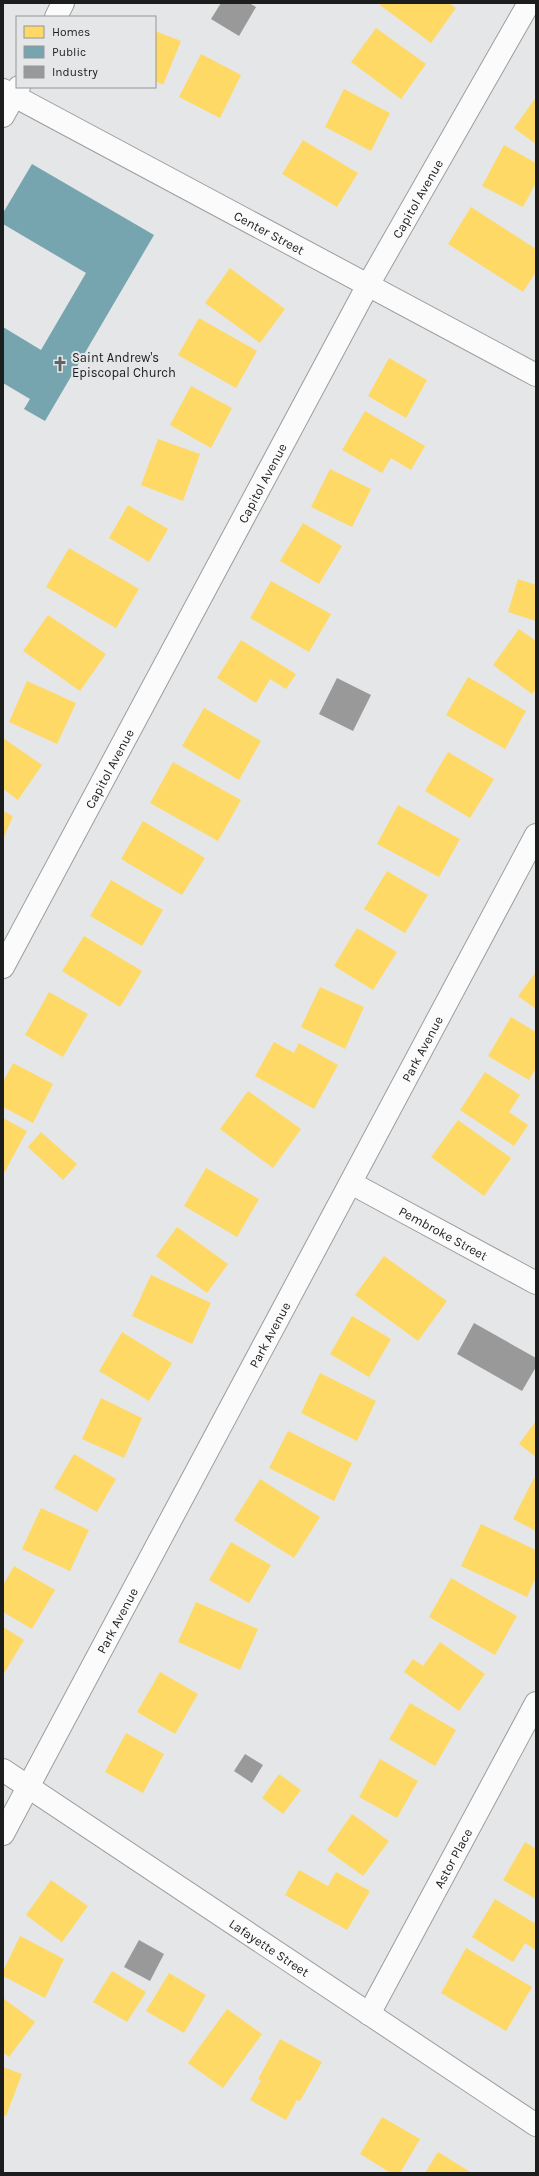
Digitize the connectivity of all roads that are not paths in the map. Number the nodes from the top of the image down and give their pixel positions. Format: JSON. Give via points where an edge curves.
{"nodes":[{"id":1,"x":64,"y":3,"type":"edge"},
{"id":2,"x":529,"y":3,"type":"edge"},
{"id":3,"x":57,"y":16,"type":"edge"},
{"id":4,"x":12,"y":91,"type":"edge"},
{"id":5,"x":3,"y":116,"type":"edge"},
{"id":6,"x":368,"y":285,"type":"junction"},
{"id":7,"x":536,"y":375,"type":"edge"},
{"id":8,"x":536,"y":835,"type":"edge"},
{"id":9,"x":3,"y":967,"type":"edge"},
{"id":10,"x":350,"y":1183,"type":"junction"},
{"id":11,"x":536,"y":1283,"type":"edge"},
{"id":12,"x":536,"y":1703,"type":"edge"},
{"id":13,"x":3,"y":1770,"type":"edge"},
{"id":14,"x":28,"y":1787,"type":"junction"},
{"id":15,"x":3,"y":1834,"type":"edge"},
{"id":16,"x":369,"y":2014,"type":"junction"},
{"id":17,"x":536,"y":2125,"type":"edge"}],
"edges":[{"from":1,"to":3,"type":"street"},
{"from":2,"to":6,"type":"street","name":"Capitol Avenue"},
{"from":4,"to":5,"type":"street"},
{"from":4,"to":6,"type":"street","name":"Center Street"},
{"from":6,"to":7,"type":"street","name":"Center Street"},
{"from":6,"to":9,"type":"street","name":"Capitol Avenue"},
{"from":8,"to":10,"type":"street","name":"Park Avenue"},
{"from":10,"to":11,"type":"street","name":"Pembroke Street"},
{"from":10,"to":14,"type":"street","name":"Park Avenue"},
{"from":12,"to":16,"type":"street","name":"Astor Place"},
{"from":13,"to":14,"type":"street","name":"Lafayette Street"},
{"from":14,"to":15,"type":"street","name":"Park Avenue"},
{"from":14,"to":16,"type":"street","name":"Lafayette Street"},
{"from":16,"to":17,"type":"street","name":"Lafayette Street"}]}
